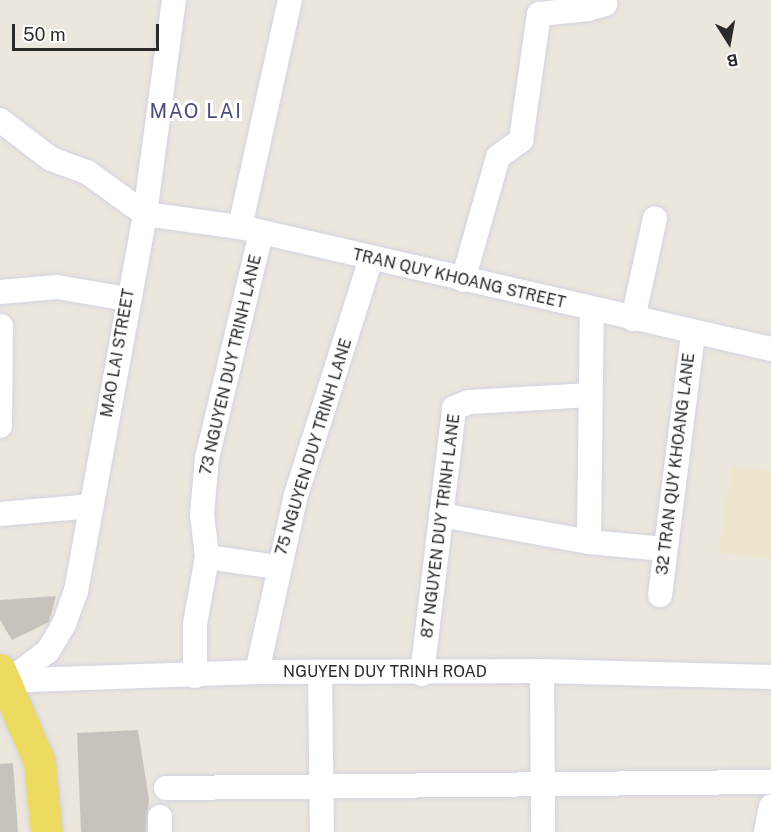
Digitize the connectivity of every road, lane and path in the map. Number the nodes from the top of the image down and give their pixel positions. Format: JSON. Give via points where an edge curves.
{"nodes":[{"id":1,"x":174,"y":0,"type":"edge"},
{"id":2,"x":290,"y":0,"type":"edge"},
{"id":3,"x":603,"y":0,"type":"edge"},
{"id":4,"x":0,"y":120,"type":"edge"},
{"id":5,"x":145,"y":214,"type":"junction"},
{"id":6,"x":656,"y":218,"type":"dead end"},
{"id":7,"x":251,"y":230,"type":"junction"},
{"id":8,"x":371,"y":258,"type":"junction"},
{"id":9,"x":463,"y":280,"type":"junction"},
{"id":10,"x":0,"y":292,"type":"edge"},
{"id":11,"x":127,"y":299,"type":"junction"},
{"id":12,"x":592,"y":310,"type":"junction"},
{"id":13,"x":633,"y":319,"type":"junction"},
{"id":14,"x":1,"y":326,"type":"edge"},
{"id":15,"x":693,"y":333,"type":"junction"},
{"id":16,"x":771,"y":350,"type":"edge"},
{"id":17,"x":591,"y":395,"type":"junction"},
{"id":18,"x":0,"y":426,"type":"edge"},
{"id":19,"x":92,"y":506,"type":"junction"},
{"id":20,"x":0,"y":514,"type":"edge"},
{"id":21,"x":441,"y":515,"type":"junction"},
{"id":22,"x":589,"y":542,"type":"junction"},
{"id":23,"x":664,"y":549,"type":"junction"},
{"id":24,"x":207,"y":557,"type":"junction"},
{"id":25,"x":276,"y":567,"type":"junction"},
{"id":26,"x":660,"y":594,"type":"dead end"},
{"id":27,"x":542,"y":671,"type":"junction"},
{"id":28,"x":257,"y":672,"type":"junction"},
{"id":29,"x":320,"y":673,"type":"junction"},
{"id":30,"x":422,"y":674,"type":"junction"},
{"id":31,"x":195,"y":676,"type":"junction"},
{"id":32,"x":3,"y":677,"type":"edge"},
{"id":33,"x":771,"y":677,"type":"edge"},
{"id":34,"x":771,"y":782,"type":"edge"},
{"id":35,"x":540,"y":784,"type":"junction"},
{"id":36,"x":321,"y":786,"type":"junction"},
{"id":37,"x":166,"y":788,"type":"dead end"},
{"id":38,"x":771,"y":806,"type":"edge"},
{"id":39,"x":47,"y":832,"type":"edge"},
{"id":40,"x":322,"y":832,"type":"edge"},
{"id":41,"x":543,"y":832,"type":"edge"},
{"id":42,"x":766,"y":832,"type":"edge"}],
"edges":[{"from":1,"to":5,"type":"street","name":"MAO LAI STREET"},
{"from":2,"to":7,"type":"street","name":"73 NGUYEN DUY TRINH LANE"},
{"from":3,"to":9,"type":"street","via":[[604,4],[588,9],[539,14],[521,140],[498,157]]},
{"from":4,"to":5,"type":"street","via":[[51,159],[87,172]]},
{"from":5,"to":7,"type":"street","name":"TRAN QUY KHOANG STREET"},
{"from":5,"to":11,"type":"street","name":"MAO LAI STREET"},
{"from":6,"to":13,"type":"street"},
{"from":7,"to":8,"type":"street","name":"TRAN QUY KHOANG STREET"},
{"from":7,"to":24,"type":"street","name":"73 NGUYEN DUY TRINH LANE","via":[[207,458],[202,514]]},
{"from":8,"to":9,"type":"street","name":"TRAN QUY KHOANG STREET"},
{"from":8,"to":25,"type":"street","name":"75 NGUYEN DUY TRINH LANE"},
{"from":9,"to":12,"type":"street","name":"TRAN QUY KHOANG STREET"},
{"from":10,"to":11,"type":"street","via":[[57,287]]},
{"from":11,"to":19,"type":"street","name":"MAO LAI STREET"},
{"from":12,"to":13,"type":"street","name":"TRAN QUY KHOANG STREET"},
{"from":12,"to":17,"type":"street"},
{"from":13,"to":15,"type":"street","name":"TRAN QUY KHOANG STREET"},
{"from":14,"to":18,"type":"street"},
{"from":15,"to":16,"type":"street","name":"TRAN QUY KHOANG STREET"},
{"from":15,"to":23,"type":"street","name":"32 TRAN QUY KHOANG LANE"},
{"from":17,"to":21,"type":"street","name":"87 NGUYEN DUY TRINH LANE","via":[[469,402],[454,408]]},
{"from":17,"to":22,"type":"street"},
{"from":19,"to":20,"type":"street"},
{"from":19,"to":32,"type":"street","name":"MAO LAI STREET","via":[[64,624],[48,651]]},
{"from":21,"to":22,"type":"street"},
{"from":21,"to":30,"type":"street","name":"87 NGUYEN DUY TRINH LANE"},
{"from":22,"to":23,"type":"street"},
{"from":23,"to":26,"type":"street","name":"32 TRAN QUY KHOANG LANE"},
{"from":24,"to":25,"type":"street"},
{"from":24,"to":31,"type":"street","name":"73 NGUYEN DUY TRINH LANE","via":[[195,624]]},
{"from":25,"to":28,"type":"street","name":"75 NGUYEN DUY TRINH LANE"},
{"from":27,"to":30,"type":"street","name":"NGUYEN DUY TRINH ROAD"},
{"from":27,"to":33,"type":"street","name":"NGUYEN DUY TRINH ROAD"},
{"from":27,"to":35,"type":"street"},
{"from":28,"to":29,"type":"street","name":"NGUYEN DUY TRINH ROAD"},
{"from":28,"to":31,"type":"street","name":"NGUYEN DUY TRINH ROAD"},
{"from":29,"to":30,"type":"street","name":"NGUYEN DUY TRINH ROAD"},
{"from":29,"to":36,"type":"street"},
{"from":31,"to":32,"type":"street","name":"NGUYEN DUY TRINH ROAD"},
{"from":32,"to":39,"type":"main road","via":[[40,762]]},
{"from":34,"to":35,"type":"street"},
{"from":35,"to":36,"type":"street"},
{"from":35,"to":41,"type":"street"},
{"from":36,"to":37,"type":"street"},
{"from":36,"to":40,"type":"street"},
{"from":38,"to":42,"type":"street"}]}
